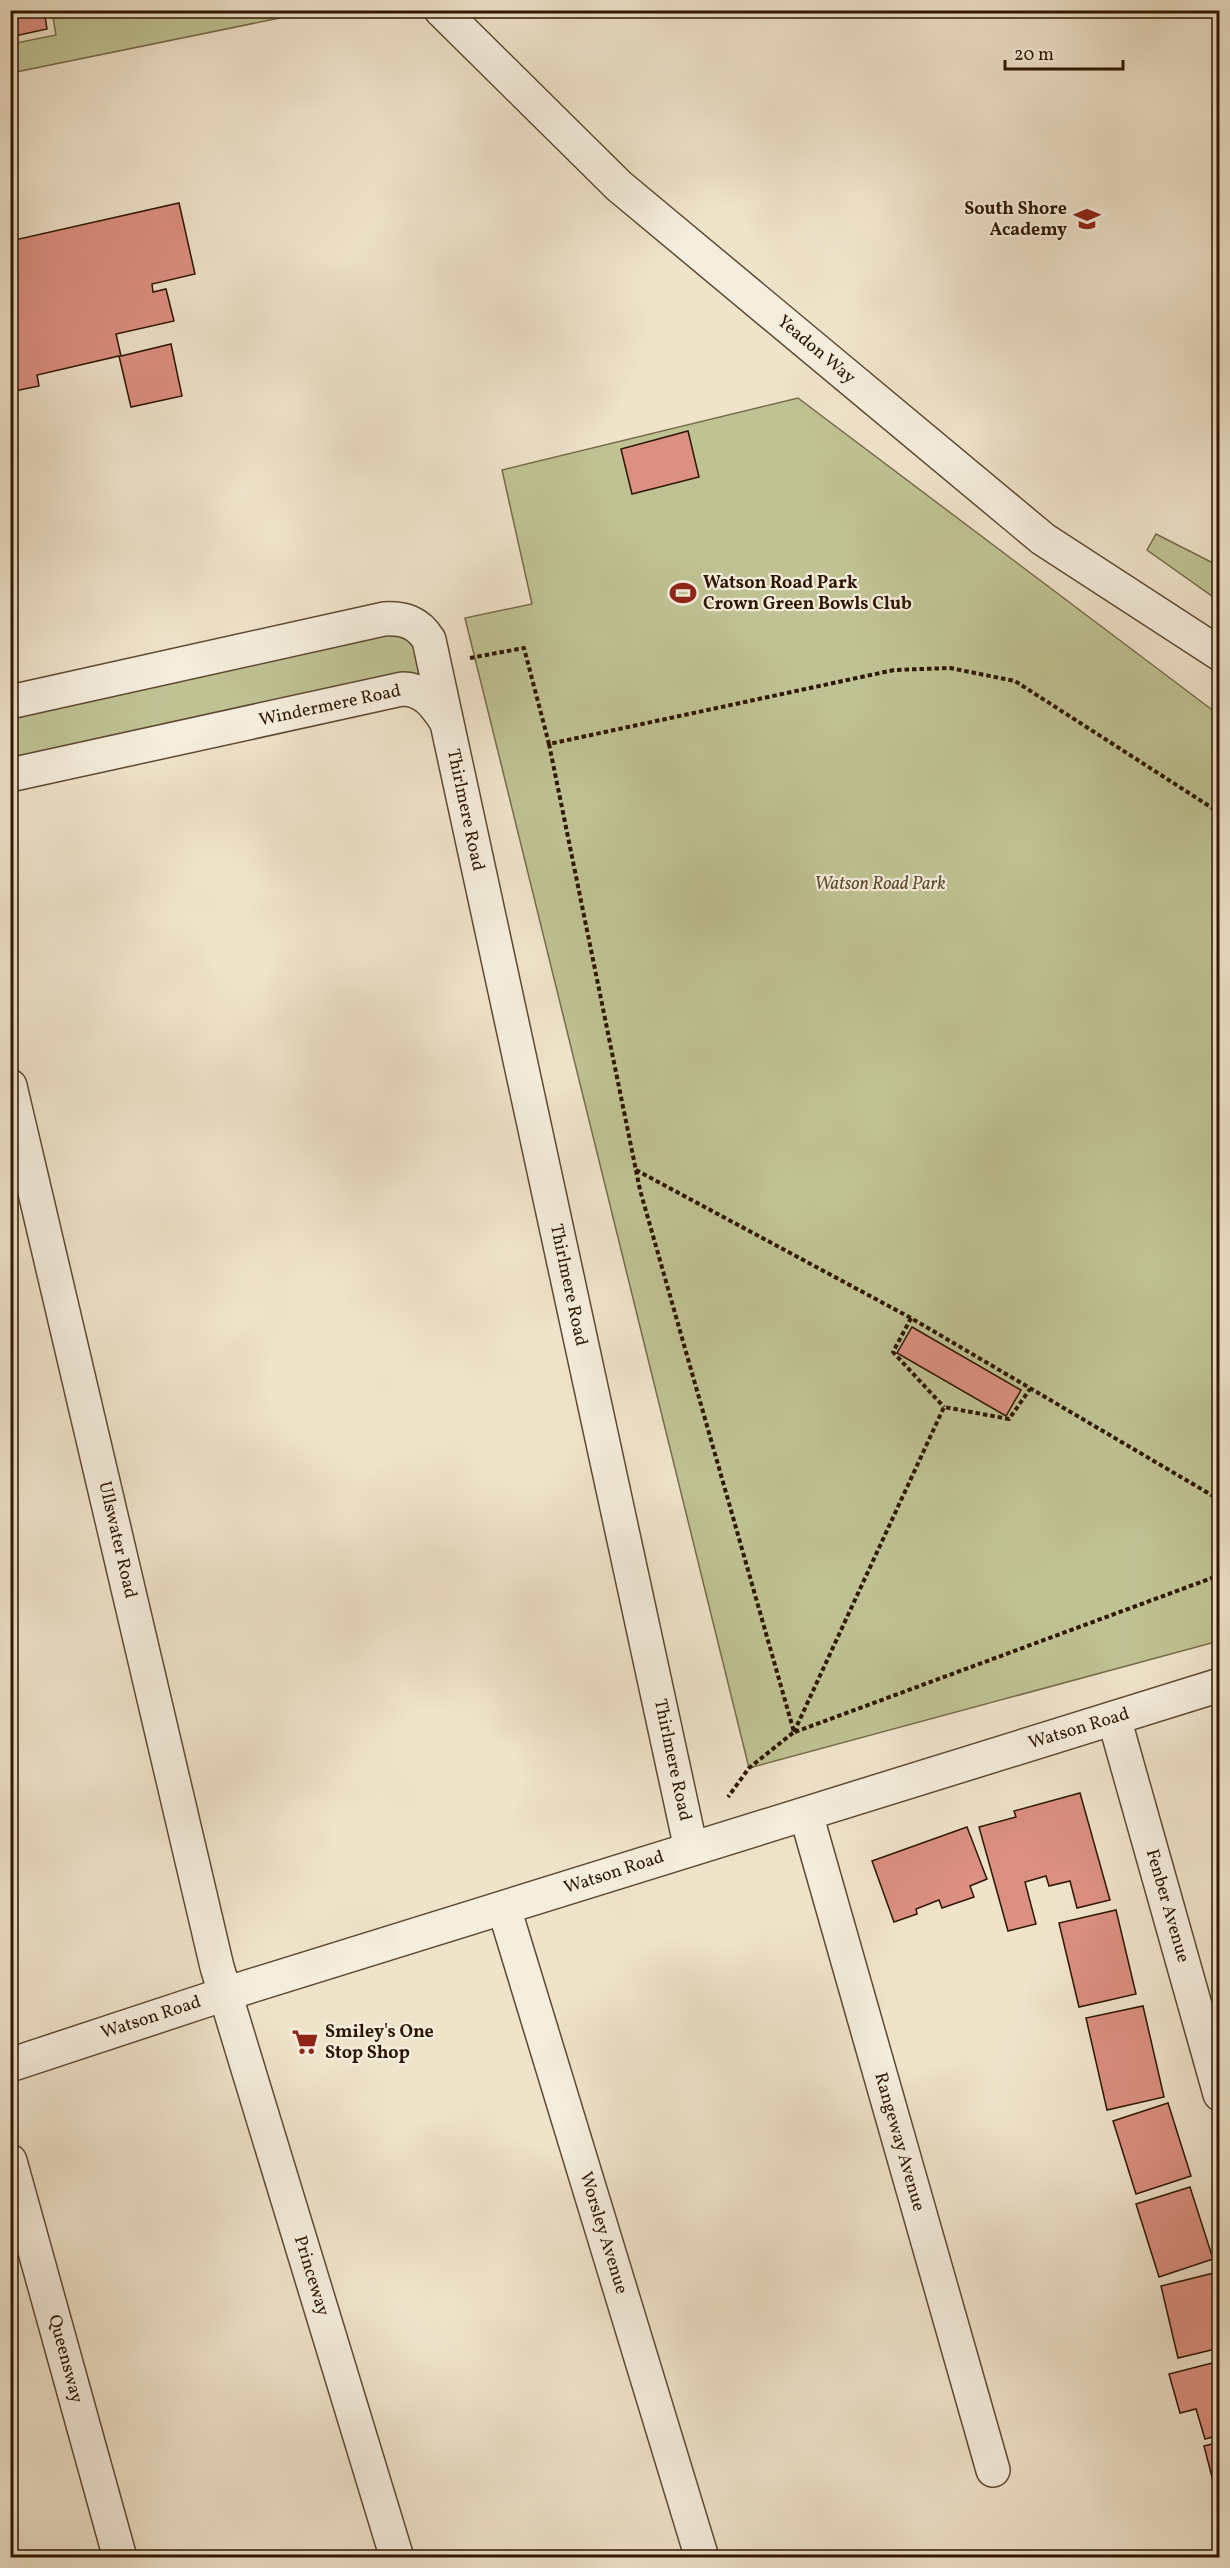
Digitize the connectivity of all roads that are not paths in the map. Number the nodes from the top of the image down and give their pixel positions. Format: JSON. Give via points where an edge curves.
{"nodes":[{"id":1,"x":441,"y":10,"type":"edge"},
{"id":2,"x":1220,"y":654,"type":"edge"},
{"id":3,"x":10,"y":702,"type":"edge"},
{"id":4,"x":446,"y":721,"type":"junction"},
{"id":5,"x":10,"y":775,"type":"edge"},
{"id":6,"x":10,"y":1086,"type":"edge"},
{"id":7,"x":1220,"y":1685,"type":"edge"},
{"id":8,"x":1113,"y":1718,"type":"junction"},
{"id":9,"x":806,"y":1814,"type":"junction"},
{"id":10,"x":691,"y":1849,"type":"junction"},
{"id":11,"x":504,"y":1908,"type":"junction"},
{"id":12,"x":225,"y":1994,"type":"junction"},
{"id":13,"x":10,"y":2065,"type":"edge"},
{"id":14,"x":1220,"y":2094,"type":"edge"},
{"id":15,"x":10,"y":2161,"type":"edge"},
{"id":16,"x":993,"y":2470,"type":"dead end"},
{"id":17,"x":120,"y":2558,"type":"edge"},
{"id":18,"x":397,"y":2558,"type":"edge"},
{"id":19,"x":702,"y":2558,"type":"edge"}],
"edges":[{"from":1,"to":2,"type":"street","name":"Yeadon Way","via":[[619,186],[1034,531]]},
{"from":3,"to":4,"type":"street","via":[[401,618],[422,629],[429,640]]},
{"from":4,"to":5,"type":"street","name":"Windermere Road","via":[[424,694],[402,689]]},
{"from":4,"to":10,"type":"street","name":"Thirlmere Road"},
{"from":6,"to":12,"type":"street","name":"Ullswater Road"},
{"from":7,"to":8,"type":"street","name":"Watson Road"},
{"from":8,"to":9,"type":"street","name":"Watson Road"},
{"from":8,"to":14,"type":"street","name":"Fenber Avenue"},
{"from":9,"to":10,"type":"street","name":"Watson Road"},
{"from":9,"to":16,"type":"street","name":"Rangeway Avenue"},
{"from":10,"to":11,"type":"street","name":"Watson Road"},
{"from":11,"to":12,"type":"street","name":"Watson Road"},
{"from":11,"to":19,"type":"street","name":"Worsley Avenue"},
{"from":12,"to":13,"type":"street","name":"Watson Road"},
{"from":12,"to":18,"type":"street","name":"Princeway"},
{"from":15,"to":17,"type":"street","name":"Queensway"}]}
